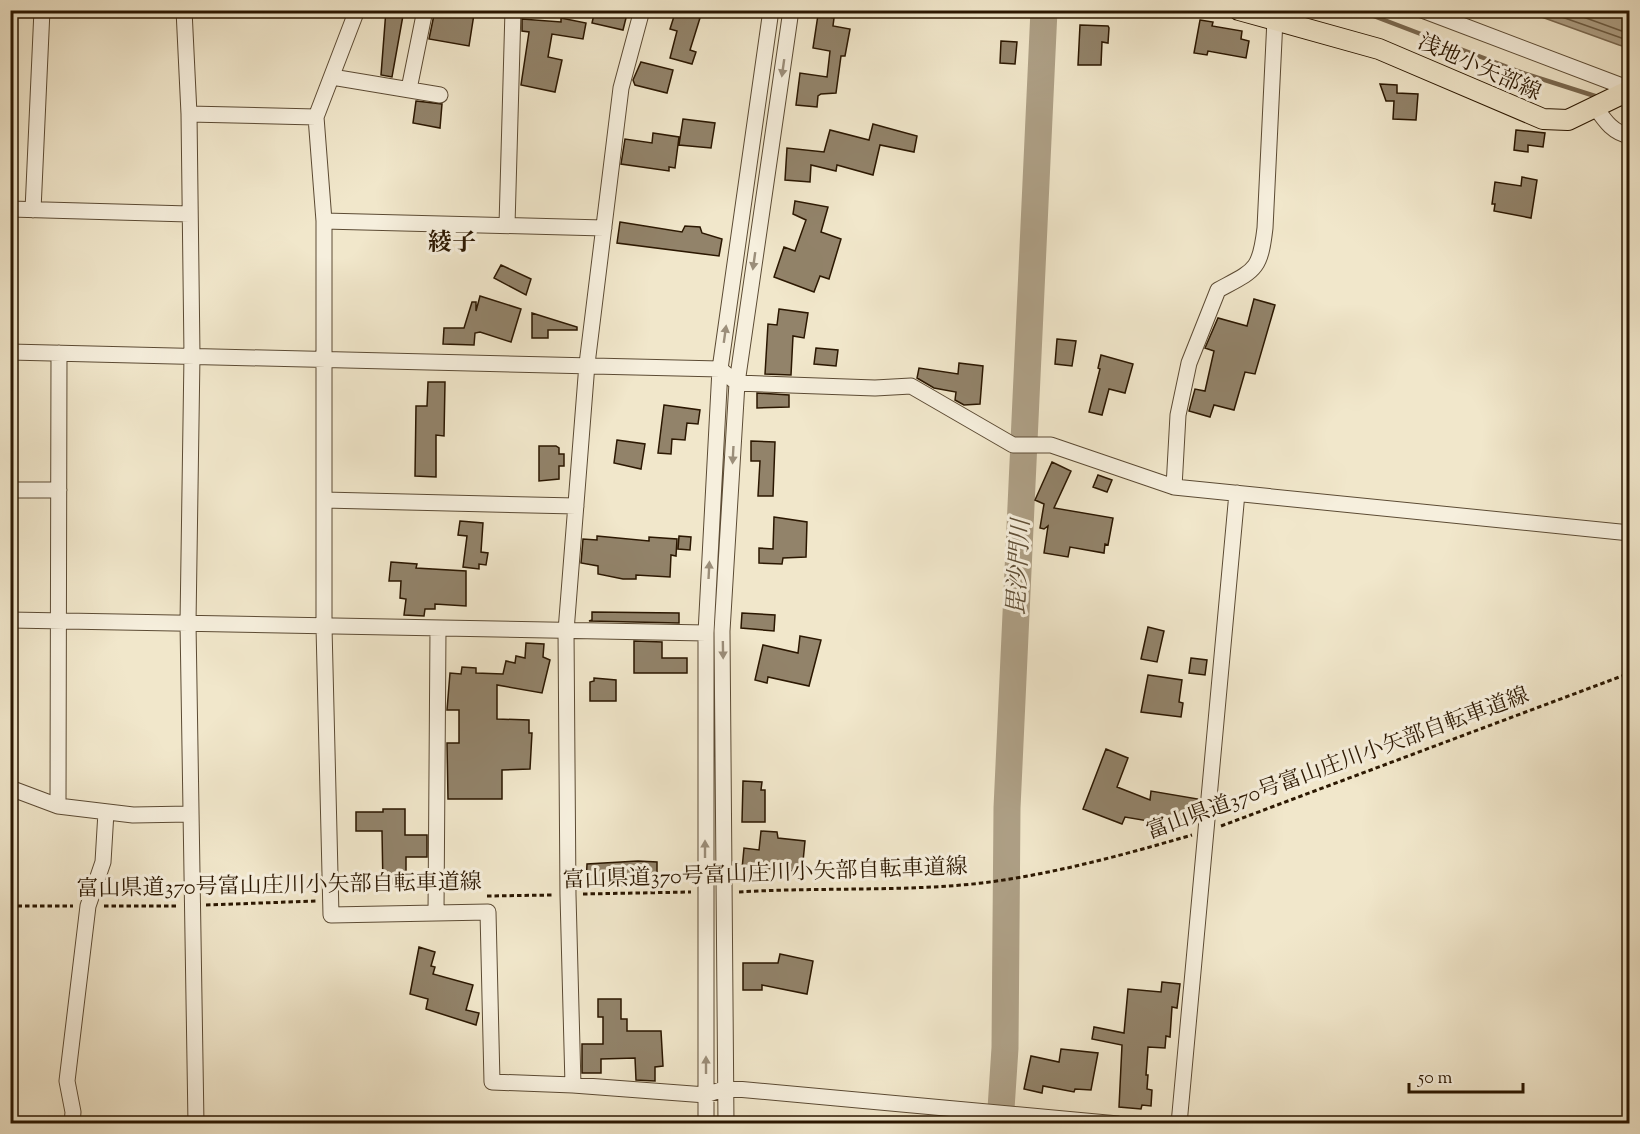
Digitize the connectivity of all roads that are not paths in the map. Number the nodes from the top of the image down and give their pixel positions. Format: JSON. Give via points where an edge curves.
{"nodes":[{"id":1,"x":42,"y":10,"type":"edge"},
{"id":2,"x":184,"y":10,"type":"edge"},
{"id":3,"x":357,"y":10,"type":"edge"},
{"id":4,"x":424,"y":10,"type":"edge"},
{"id":5,"x":513,"y":10,"type":"edge"},
{"id":6,"x":642,"y":10,"type":"edge"},
{"id":7,"x":771,"y":10,"type":"edge"},
{"id":8,"x":791,"y":10,"type":"edge"},
{"id":9,"x":1239,"y":10,"type":"edge"},
{"id":10,"x":1422,"y":10,"type":"edge"},
{"id":11,"x":1275,"y":19,"type":"junction"},
{"id":12,"x":332,"y":77,"type":"junction"},
{"id":13,"x":409,"y":89,"type":"junction"},
{"id":14,"x":1629,"y":89,"type":"edge"},
{"id":15,"x":440,"y":94,"type":"dead end"},
{"id":16,"x":1596,"y":108,"type":"junction"},
{"id":17,"x":189,"y":114,"type":"junction"},
{"id":18,"x":316,"y":117,"type":"junction"},
{"id":19,"x":1629,"y":136,"type":"edge"},
{"id":20,"x":10,"y":209,"type":"edge"},
{"id":21,"x":33,"y":210,"type":"junction"},
{"id":22,"x":189,"y":214,"type":"junction"},
{"id":23,"x":324,"y":221,"type":"junction"},
{"id":24,"x":507,"y":225,"type":"junction"},
{"id":25,"x":604,"y":228,"type":"junction"},
{"id":26,"x":10,"y":352,"type":"edge"},
{"id":27,"x":59,"y":352,"type":"junction"},
{"id":28,"x":192,"y":355,"type":"junction"},
{"id":29,"x":324,"y":359,"type":"junction"},
{"id":30,"x":587,"y":364,"type":"junction"},
{"id":31,"x":720,"y":369,"type":"junction"},
{"id":32,"x":737,"y":383,"type":"junction"},
{"id":33,"x":1174,"y":487,"type":"junction"},
{"id":34,"x":10,"y":490,"type":"edge"},
{"id":35,"x":59,"y":490,"type":"junction"},
{"id":36,"x":1238,"y":493,"type":"junction"},
{"id":37,"x":324,"y":500,"type":"junction"},
{"id":38,"x":576,"y":506,"type":"junction"},
{"id":39,"x":1629,"y":533,"type":"edge"},
{"id":40,"x":10,"y":620,"type":"edge"},
{"id":41,"x":59,"y":621,"type":"junction"},
{"id":42,"x":188,"y":623,"type":"junction"},
{"id":43,"x":324,"y":627,"type":"junction"},
{"id":44,"x":438,"y":629,"type":"junction"},
{"id":45,"x":566,"y":631,"type":"junction"},
{"id":46,"x":706,"y":633,"type":"junction"},
{"id":47,"x":10,"y":788,"type":"edge"},
{"id":48,"x":58,"y":806,"type":"junction"},
{"id":49,"x":106,"y":812,"type":"junction"},
{"id":50,"x":190,"y":814,"type":"junction"},
{"id":51,"x":436,"y":913,"type":"junction"},
{"id":52,"x":573,"y":1085,"type":"junction"},
{"id":53,"x":726,"y":1088,"type":"junction"},
{"id":54,"x":706,"y":1095,"type":"junction"},
{"id":55,"x":72,"y":1124,"type":"edge"},
{"id":56,"x":196,"y":1124,"type":"edge"},
{"id":57,"x":706,"y":1124,"type":"edge"},
{"id":58,"x":726,"y":1124,"type":"edge"},
{"id":59,"x":1118,"y":1124,"type":"edge"},
{"id":60,"x":1179,"y":1124,"type":"edge"}],
"edges":[{"from":1,"to":21,"type":"street"},
{"from":2,"to":17,"type":"street"},
{"from":3,"to":12,"type":"street"},
{"from":4,"to":13,"type":"street"},
{"from":5,"to":24,"type":"street"},
{"from":6,"to":25,"type":"street","via":[[621,88]]},
{"from":31,"to":7,"type":"street","one_way":true},
{"from":8,"to":32,"type":"street","one_way":true},
{"from":9,"to":11,"type":"main road","name":"浅地小矢部線"},
{"from":10,"to":14,"type":"street"},
{"from":11,"to":16,"type":"main road","name":"浅地小矢部線","via":[[1379,48],[1543,119],[1568,120]]},
{"from":11,"to":33,"type":"street","via":[[1262,256],[1253,271],[1218,290],[1189,363],[1178,415]]},
{"from":12,"to":13,"type":"street"},
{"from":12,"to":18,"type":"street"},
{"from":13,"to":15,"type":"street"},
{"from":14,"to":16,"type":"main road","name":"浅地小矢部線"},
{"from":16,"to":19,"type":"street","via":[[1609,126]]},
{"from":17,"to":18,"type":"street"},
{"from":17,"to":22,"type":"street"},
{"from":18,"to":23,"type":"street"},
{"from":20,"to":21,"type":"street"},
{"from":21,"to":22,"type":"street"},
{"from":22,"to":28,"type":"street"},
{"from":23,"to":24,"type":"street"},
{"from":23,"to":29,"type":"street"},
{"from":24,"to":25,"type":"street"},
{"from":25,"to":30,"type":"street"},
{"from":26,"to":27,"type":"street"},
{"from":27,"to":28,"type":"street"},
{"from":27,"to":35,"type":"street"},
{"from":28,"to":29,"type":"street"},
{"from":28,"to":42,"type":"street"},
{"from":29,"to":30,"type":"street"},
{"from":29,"to":37,"type":"street"},
{"from":30,"to":31,"type":"street"},
{"from":30,"to":38,"type":"street"},
{"from":31,"to":32,"type":"street"},
{"from":46,"to":31,"type":"street","one_way":true},
{"from":32,"to":33,"type":"street","via":[[911,387],[1013,445],[1051,445]]},
{"from":32,"to":53,"type":"street","one_way":true,"via":[[722,630]]},
{"from":33,"to":36,"type":"street"},
{"from":34,"to":35,"type":"street"},
{"from":35,"to":41,"type":"street"},
{"from":36,"to":39,"type":"street"},
{"from":36,"to":60,"type":"street"},
{"from":37,"to":38,"type":"street"},
{"from":37,"to":43,"type":"street"},
{"from":38,"to":45,"type":"street"},
{"from":40,"to":41,"type":"street"},
{"from":41,"to":42,"type":"street"},
{"from":41,"to":48,"type":"street"},
{"from":42,"to":43,"type":"street"},
{"from":42,"to":50,"type":"street"},
{"from":43,"to":44,"type":"street"},
{"from":43,"to":51,"type":"street","via":[[331,915]]},
{"from":44,"to":45,"type":"street"},
{"from":44,"to":51,"type":"street"},
{"from":45,"to":46,"type":"street"},
{"from":45,"to":52,"type":"street"},
{"from":54,"to":46,"type":"street","one_way":true},
{"from":47,"to":48,"type":"street"},
{"from":48,"to":49,"type":"street"},
{"from":49,"to":50,"type":"street"},
{"from":49,"to":55,"type":"street","via":[[104,862],[88,906],[67,1081]]},
{"from":50,"to":56,"type":"street"},
{"from":51,"to":52,"type":"street","via":[[488,912],[492,1082]]},
{"from":52,"to":54,"type":"street"},
{"from":53,"to":54,"type":"street"},
{"from":53,"to":58,"type":"street"},
{"from":53,"to":59,"type":"street"},
{"from":54,"to":57,"type":"street"}]}
